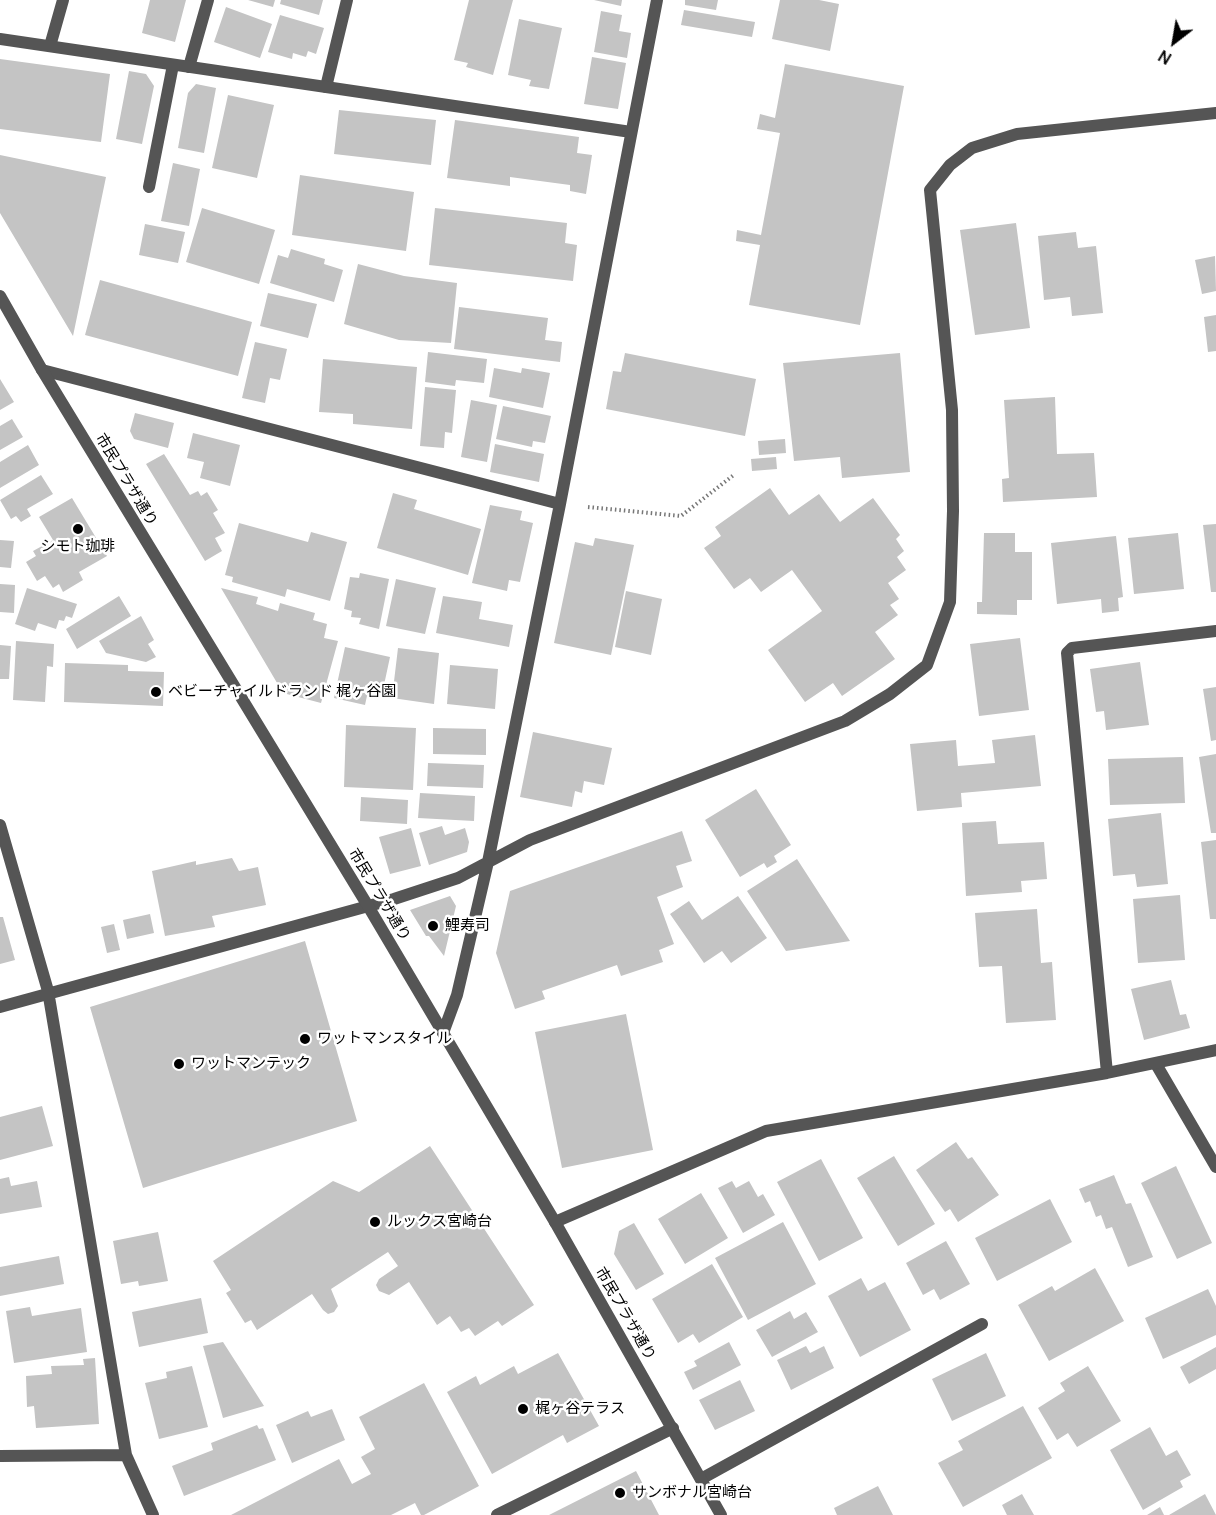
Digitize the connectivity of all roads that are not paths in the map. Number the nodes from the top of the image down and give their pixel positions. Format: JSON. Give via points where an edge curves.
{"nodes":[{"id":1,"x":63,"y":0,"type":"edge"},
{"id":2,"x":208,"y":0,"type":"edge"},
{"id":3,"x":347,"y":0,"type":"edge"},
{"id":4,"x":657,"y":0,"type":"edge"},
{"id":5,"x":0,"y":39,"type":"edge"},
{"id":6,"x":50,"y":46,"type":"junction"},
{"id":7,"x":173,"y":65,"type":"junction"},
{"id":8,"x":189,"y":67,"type":"junction"},
{"id":9,"x":326,"y":87,"type":"junction"},
{"id":10,"x":1216,"y":112,"type":"edge"},
{"id":11,"x":631,"y":132,"type":"junction"},
{"id":12,"x":149,"y":187,"type":"dead end"},
{"id":13,"x":0,"y":296,"type":"edge"},
{"id":14,"x":42,"y":370,"type":"junction"},
{"id":15,"x":561,"y":504,"type":"junction"},
{"id":16,"x":1216,"y":631,"type":"edge"},
{"id":17,"x":0,"y":825,"type":"edge"},
{"id":18,"x":488,"y":862,"type":"junction"},
{"id":19,"x":368,"y":906,"type":"junction"},
{"id":20,"x":48,"y":991,"type":"junction"},
{"id":21,"x":0,"y":1006,"type":"edge"},
{"id":22,"x":443,"y":1033,"type":"junction"},
{"id":23,"x":1216,"y":1050,"type":"edge"},
{"id":24,"x":1156,"y":1064,"type":"junction"},
{"id":25,"x":1107,"y":1073,"type":"junction"},
{"id":26,"x":1216,"y":1167,"type":"edge"},
{"id":27,"x":555,"y":1222,"type":"junction"},
{"id":28,"x":982,"y":1324,"type":"dead end"},
{"id":29,"x":673,"y":1428,"type":"junction"},
{"id":30,"x":126,"y":1455,"type":"junction"},
{"id":31,"x":0,"y":1456,"type":"edge"},
{"id":32,"x":701,"y":1479,"type":"junction"},
{"id":33,"x":153,"y":1515,"type":"edge"},
{"id":34,"x":497,"y":1515,"type":"edge"},
{"id":35,"x":721,"y":1515,"type":"edge"}],
"edges":[{"from":1,"to":6,"type":"street"},
{"from":2,"to":8,"type":"street"},
{"from":3,"to":9,"type":"street"},
{"from":4,"to":11,"type":"street"},
{"from":5,"to":6,"type":"street"},
{"from":6,"to":7,"type":"street"},
{"from":7,"to":8,"type":"street"},
{"from":7,"to":12,"type":"street"},
{"from":8,"to":9,"type":"street"},
{"from":9,"to":11,"type":"street"},
{"from":10,"to":18,"type":"street","via":[[1017,134],[972,148],[950,165],[930,190],[952,410],[953,511],[950,602],[927,664],[890,694],[845,721],[530,840]]},
{"from":11,"to":15,"type":"street"},
{"from":13,"to":14,"type":"street","name":"市民プラザ通り"},
{"from":14,"to":15,"type":"street"},
{"from":14,"to":19,"type":"street","name":"市民プラザ通り"},
{"from":15,"to":18,"type":"street"},
{"from":16,"to":25,"type":"street","via":[[1072,648],[1067,653]]},
{"from":17,"to":20,"type":"street"},
{"from":18,"to":19,"type":"street","via":[[459,878]]},
{"from":18,"to":22,"type":"street","via":[[457,995]]},
{"from":19,"to":20,"type":"street"},
{"from":19,"to":22,"type":"street","name":"市民プラザ通り"},
{"from":20,"to":21,"type":"street"},
{"from":20,"to":30,"type":"street"},
{"from":22,"to":27,"type":"street","name":"市民プラザ通り"},
{"from":23,"to":24,"type":"street"},
{"from":24,"to":25,"type":"street"},
{"from":24,"to":26,"type":"street"},
{"from":25,"to":27,"type":"street","via":[[766,1131]]},
{"from":27,"to":29,"type":"street","name":"市民プラザ通り"},
{"from":28,"to":32,"type":"street"},
{"from":29,"to":32,"type":"street","name":"市民プラザ通り"},
{"from":29,"to":34,"type":"street"},
{"from":30,"to":31,"type":"street"},
{"from":30,"to":33,"type":"street"},
{"from":32,"to":35,"type":"street","name":"市民プラザ通り"}]}
